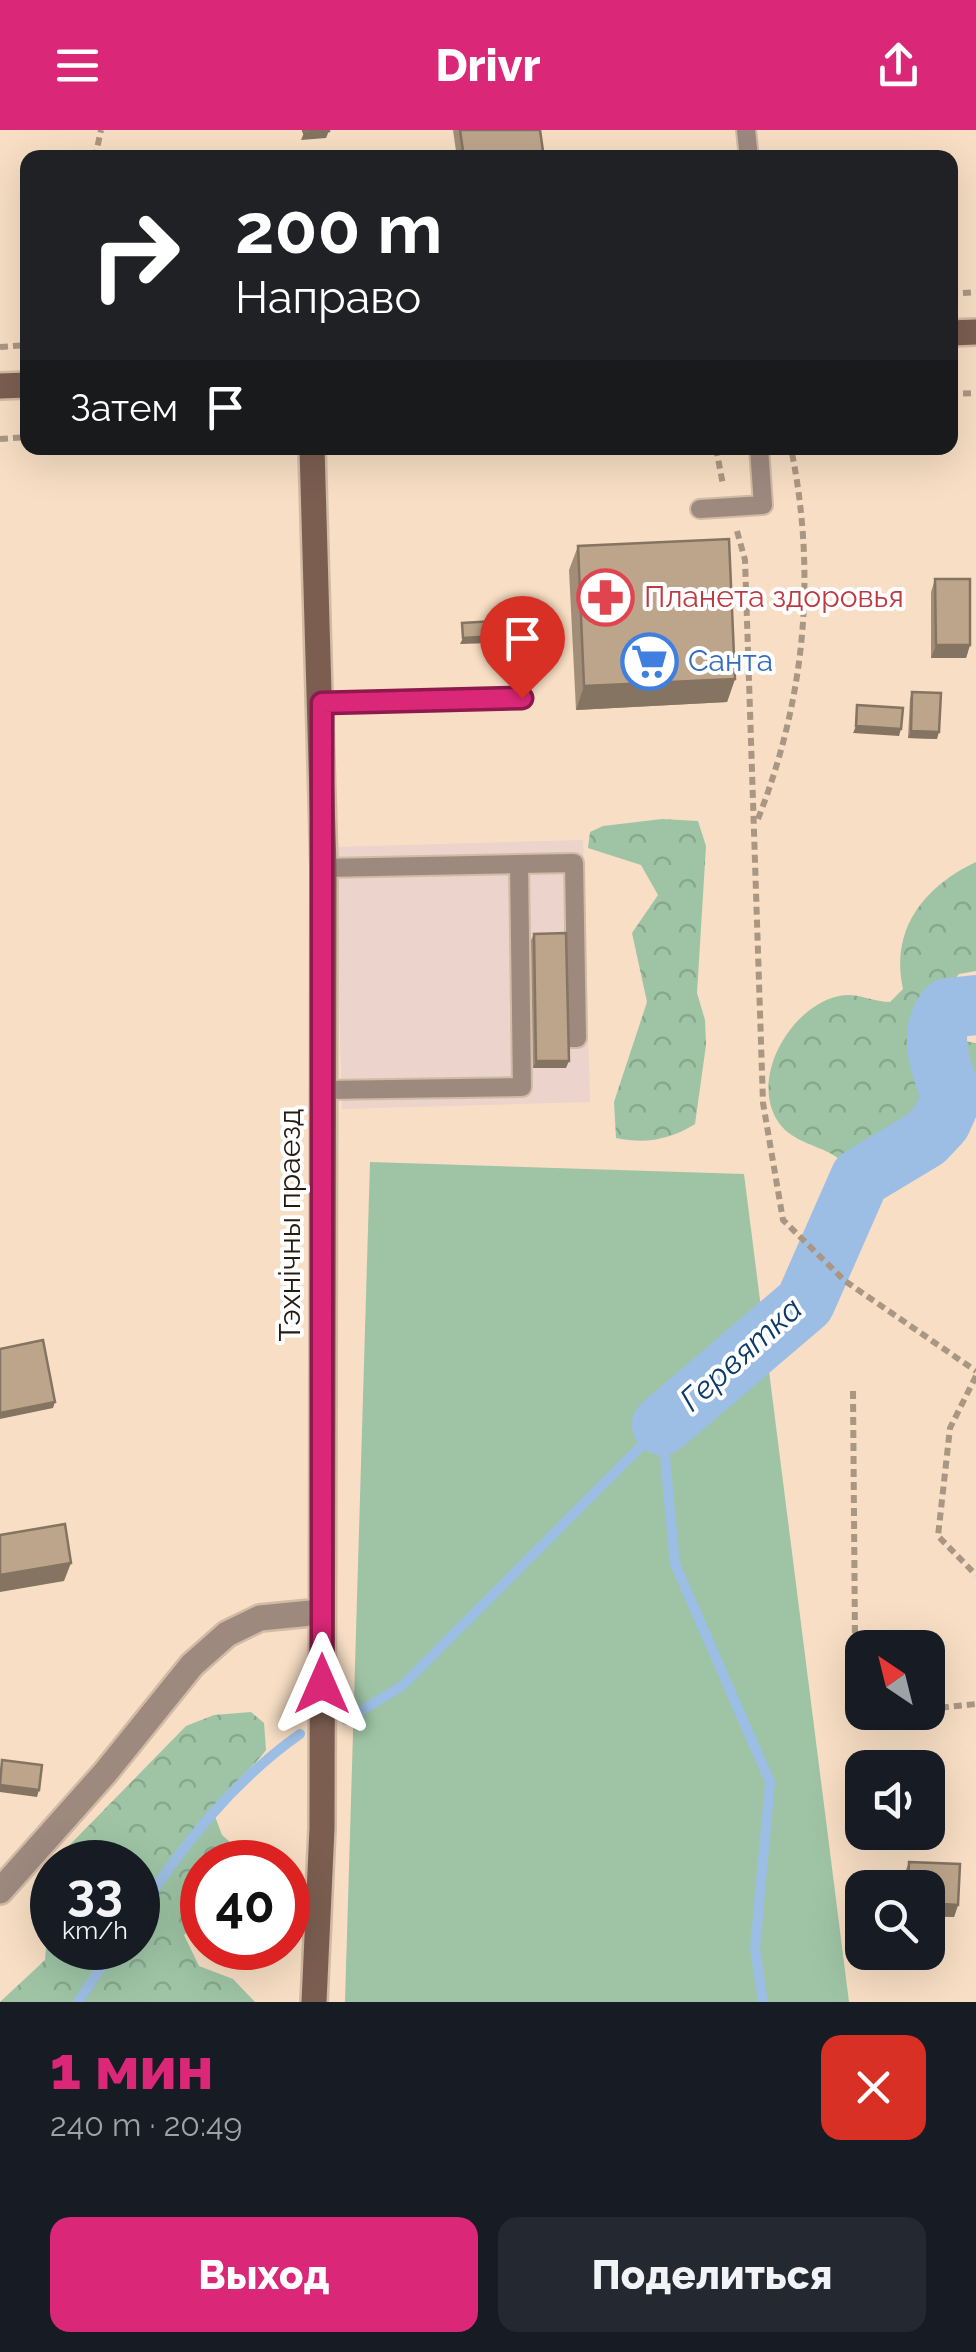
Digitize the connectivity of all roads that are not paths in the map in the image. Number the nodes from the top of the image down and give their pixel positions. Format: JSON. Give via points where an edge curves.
{"nodes":[{"id":1,"x":312,"y":455,"type":"edge"},
{"id":2,"x":760,"y":455,"type":"edge"},
{"id":3,"x":700,"y":509,"type":"dead end"},
{"id":4,"x":522,"y":698,"type":"dead end"},
{"id":5,"x":322,"y":703,"type":"junction"},
{"id":6,"x":519,"y":864,"type":"junction"},
{"id":7,"x":324,"y":868,"type":"junction"},
{"id":8,"x":566,"y":1038,"type":"edge"},
{"id":9,"x":323,"y":1090,"type":"junction"},
{"id":10,"x":321,"y":1612,"type":"junction"},
{"id":11,"x":0,"y":1890,"type":"edge"},
{"id":12,"x":314,"y":2002,"type":"edge"}],
"edges":[{"from":1,"to":5,"type":"street","name":"Тэхнічны праезд"},
{"from":2,"to":3,"type":"lane","via":[[763,505]]},
{"from":4,"to":5,"type":"lane"},
{"from":5,"to":7,"type":"street","name":"Тэхнічны праезд"},
{"from":6,"to":7,"type":"lane"},
{"from":6,"to":8,"type":"lane","via":[[574,863],[570,968],[576,1038]]},
{"from":6,"to":9,"type":"lane","via":[[527,1005],[522,1087]]},
{"from":7,"to":9,"type":"street","name":"Тэхнічны праезд"},
{"from":9,"to":10,"type":"street","name":"Тэхнічны праезд"},
{"from":10,"to":11,"type":"street","via":[[260,1618],[226,1634]]},
{"from":10,"to":12,"type":"street","name":"Тэхнічны праезд"}]}
